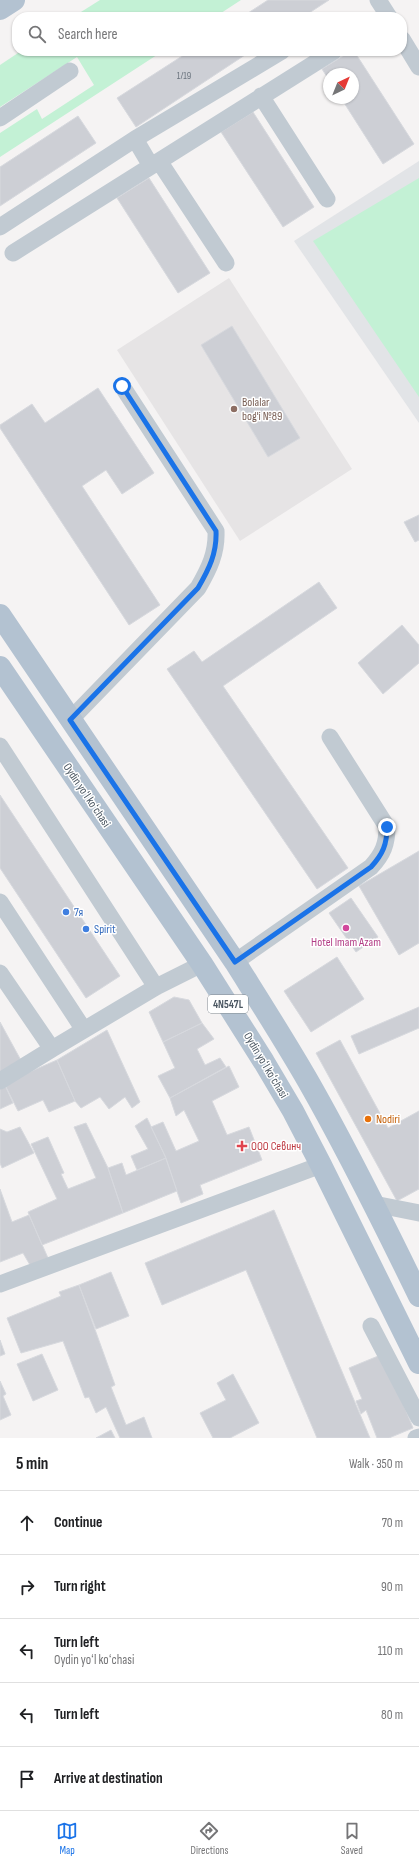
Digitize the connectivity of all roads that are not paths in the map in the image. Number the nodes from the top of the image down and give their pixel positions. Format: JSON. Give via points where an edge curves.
{"nodes":[{"id":1,"x":14,"y":0,"type":"edge"},
{"id":2,"x":378,"y":0,"type":"edge"},
{"id":3,"x":0,"y":9,"type":"edge"},
{"id":4,"x":386,"y":12,"type":"edge"},
{"id":5,"x":407,"y":47,"type":"edge"},
{"id":6,"x":274,"y":56,"type":"edge"},
{"id":7,"x":326,"y":56,"type":"edge"},
{"id":8,"x":419,"y":67,"type":"edge"},
{"id":9,"x":70,"y":71,"type":"dead end"},
{"id":10,"x":261,"y":96,"type":"junction"},
{"id":11,"x":0,"y":118,"type":"edge"},
{"id":12,"x":135,"y":140,"type":"junction"},
{"id":13,"x":155,"y":164,"type":"junction"},
{"id":14,"x":327,"y":199,"type":"dead end"},
{"id":15,"x":0,"y":227,"type":"edge"},
{"id":16,"x":13,"y":253,"type":"dead end"},
{"id":17,"x":226,"y":263,"type":"dead end"},
{"id":18,"x":122,"y":386,"type":"dead end"},
{"id":19,"x":0,"y":614,"type":"edge"},
{"id":20,"x":0,"y":667,"type":"edge"},
{"id":21,"x":70,"y":720,"type":"junction"},
{"id":22,"x":330,"y":737,"type":"dead end"},
{"id":23,"x":0,"y":746,"type":"edge"},
{"id":24,"x":0,"y":902,"type":"edge"},
{"id":25,"x":235,"y":962,"type":"junction"},
{"id":26,"x":202,"y":964,"type":"junction"},
{"id":27,"x":0,"y":973,"type":"edge"},
{"id":28,"x":156,"y":987,"type":"junction"},
{"id":29,"x":84,"y":1030,"type":"junction"},
{"id":30,"x":52,"y":1049,"type":"junction"},
{"id":31,"x":0,"y":1081,"type":"edge"},
{"id":32,"x":321,"y":1165,"type":"junction"},
{"id":33,"x":374,"y":1204,"type":"junction"},
{"id":34,"x":419,"y":1213,"type":"edge"},
{"id":35,"x":0,"y":1284,"type":"edge"},
{"id":36,"x":419,"y":1296,"type":"edge"},
{"id":37,"x":371,"y":1326,"type":"dead end"},
{"id":38,"x":408,"y":1340,"type":"junction"},
{"id":39,"x":385,"y":1353,"type":"junction"},
{"id":40,"x":419,"y":1363,"type":"edge"},
{"id":41,"x":419,"y":1418,"type":"edge"}],
"edges":[{"from":1,"to":3,"type":"main road"},
{"from":2,"to":4,"type":"street"},
{"from":5,"to":8,"type":"street"},
{"from":6,"to":12,"type":"street"},
{"from":7,"to":10,"type":"street"},
{"from":9,"to":11,"type":"street"},
{"from":10,"to":13,"type":"street"},
{"from":10,"to":14,"type":"street"},
{"from":12,"to":13,"type":"street"},
{"from":12,"to":15,"type":"street"},
{"from":13,"to":16,"type":"street"},
{"from":13,"to":17,"type":"street"},
{"from":18,"to":21,"type":"street","via":[[216,531],[216,544],[210,568],[198,588]]},
{"from":19,"to":21,"type":"main road","number":"4N547L"},
{"from":20,"to":26,"type":"main road","name":"Oydin yoʻl koʻchasi","number":"4N547L"},
{"from":21,"to":25,"type":"main road","number":"4N547L"},
{"from":22,"to":25,"type":"street","via":[[387,827],[387,842],[381,856],[371,867]]},
{"from":23,"to":28,"type":"street"},
{"from":24,"to":29,"type":"street"},
{"from":25,"to":33,"type":"main road","number":"4N547L","via":[[308,1082]]},
{"from":26,"to":28,"type":"street"},
{"from":26,"to":32,"type":"main road","name":"Oydin yoʻl koʻchasi","number":"4N547L","via":[[293,1111]]},
{"from":27,"to":30,"type":"street"},
{"from":28,"to":29,"type":"street"},
{"from":29,"to":30,"type":"street"},
{"from":30,"to":31,"type":"street"},
{"from":32,"to":35,"type":"street"},
{"from":32,"to":38,"type":"main road","name":"Oydin yoʻl koʻchasi","number":"4N547L"},
{"from":33,"to":34,"type":"street"},
{"from":33,"to":36,"type":"main road","number":"4N547L"},
{"from":37,"to":39,"type":"street"},
{"from":38,"to":39,"type":"street"},
{"from":38,"to":40,"type":"main road","name":"Oydin yoʻl koʻchasi","number":"4N547L"},
{"from":39,"to":41,"type":"street"}]}
